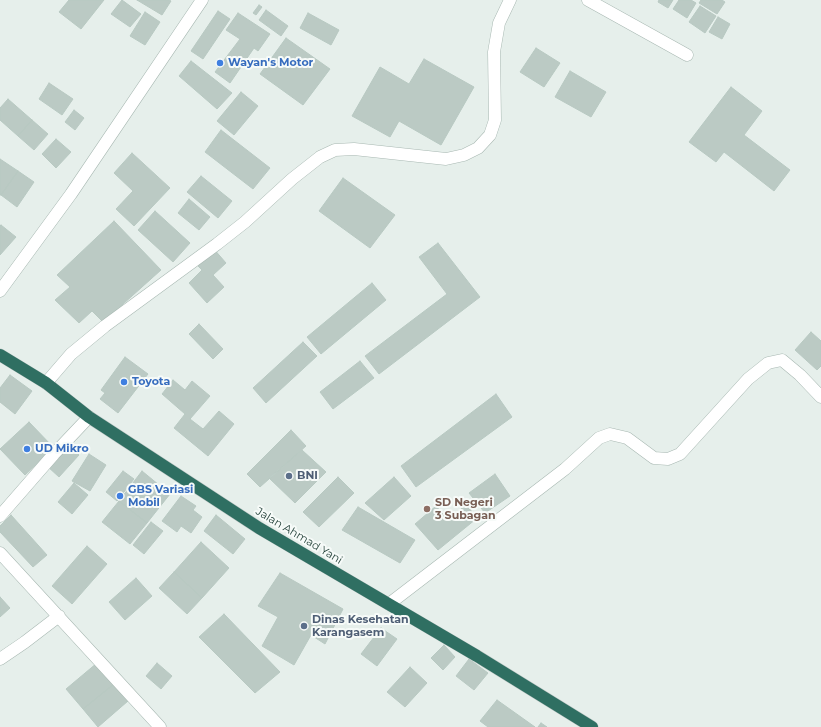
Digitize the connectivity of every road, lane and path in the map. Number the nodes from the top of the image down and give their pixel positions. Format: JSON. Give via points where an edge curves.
{"nodes":[{"id":1,"x":202,"y":0,"type":"edge"},
{"id":2,"x":510,"y":0,"type":"edge"},
{"id":3,"x":588,"y":0,"type":"edge"},
{"id":4,"x":688,"y":55,"type":"dead end"},
{"id":5,"x":0,"y":292,"type":"edge"},
{"id":6,"x":0,"y":355,"type":"edge"},
{"id":7,"x":46,"y":383,"type":"junction"},
{"id":8,"x":821,"y":397,"type":"edge"},
{"id":9,"x":89,"y":417,"type":"junction"},
{"id":10,"x":0,"y":516,"type":"edge"},
{"id":11,"x":0,"y":553,"type":"edge"},
{"id":12,"x":389,"y":604,"type":"junction"},
{"id":13,"x":59,"y":616,"type":"junction"},
{"id":14,"x":0,"y":659,"type":"edge"},
{"id":15,"x":160,"y":727,"type":"edge"},
{"id":16,"x":592,"y":727,"type":"edge"}],
"edges":[{"from":1,"to":5,"type":"street","via":[[71,194]]},
{"from":2,"to":7,"type":"street","via":[[499,23],[494,52],[495,120],[490,135],[478,148],[464,155],[446,159],[354,149],[335,150],[320,157],[239,227],[71,354]]},
{"from":3,"to":4,"type":"street"},
{"from":6,"to":7,"type":"highway","name":"Jalan Ahmad Yani"},
{"from":7,"to":9,"type":"highway","name":"Jalan Ahmad Yani"},
{"from":8,"to":12,"type":"street","via":[[800,374],[782,360],[768,363],[748,379],[680,454],[668,459],[654,458],[627,438],[610,434],[600,438],[565,469]]},
{"from":9,"to":10,"type":"street"},
{"from":9,"to":12,"type":"highway","name":"Jalan Ahmad Yani","via":[[258,528]]},
{"from":11,"to":13,"type":"street"},
{"from":12,"to":16,"type":"highway","name":"Jalan Ahmad Yani"},
{"from":13,"to":14,"type":"street"},
{"from":13,"to":15,"type":"street"}]}
